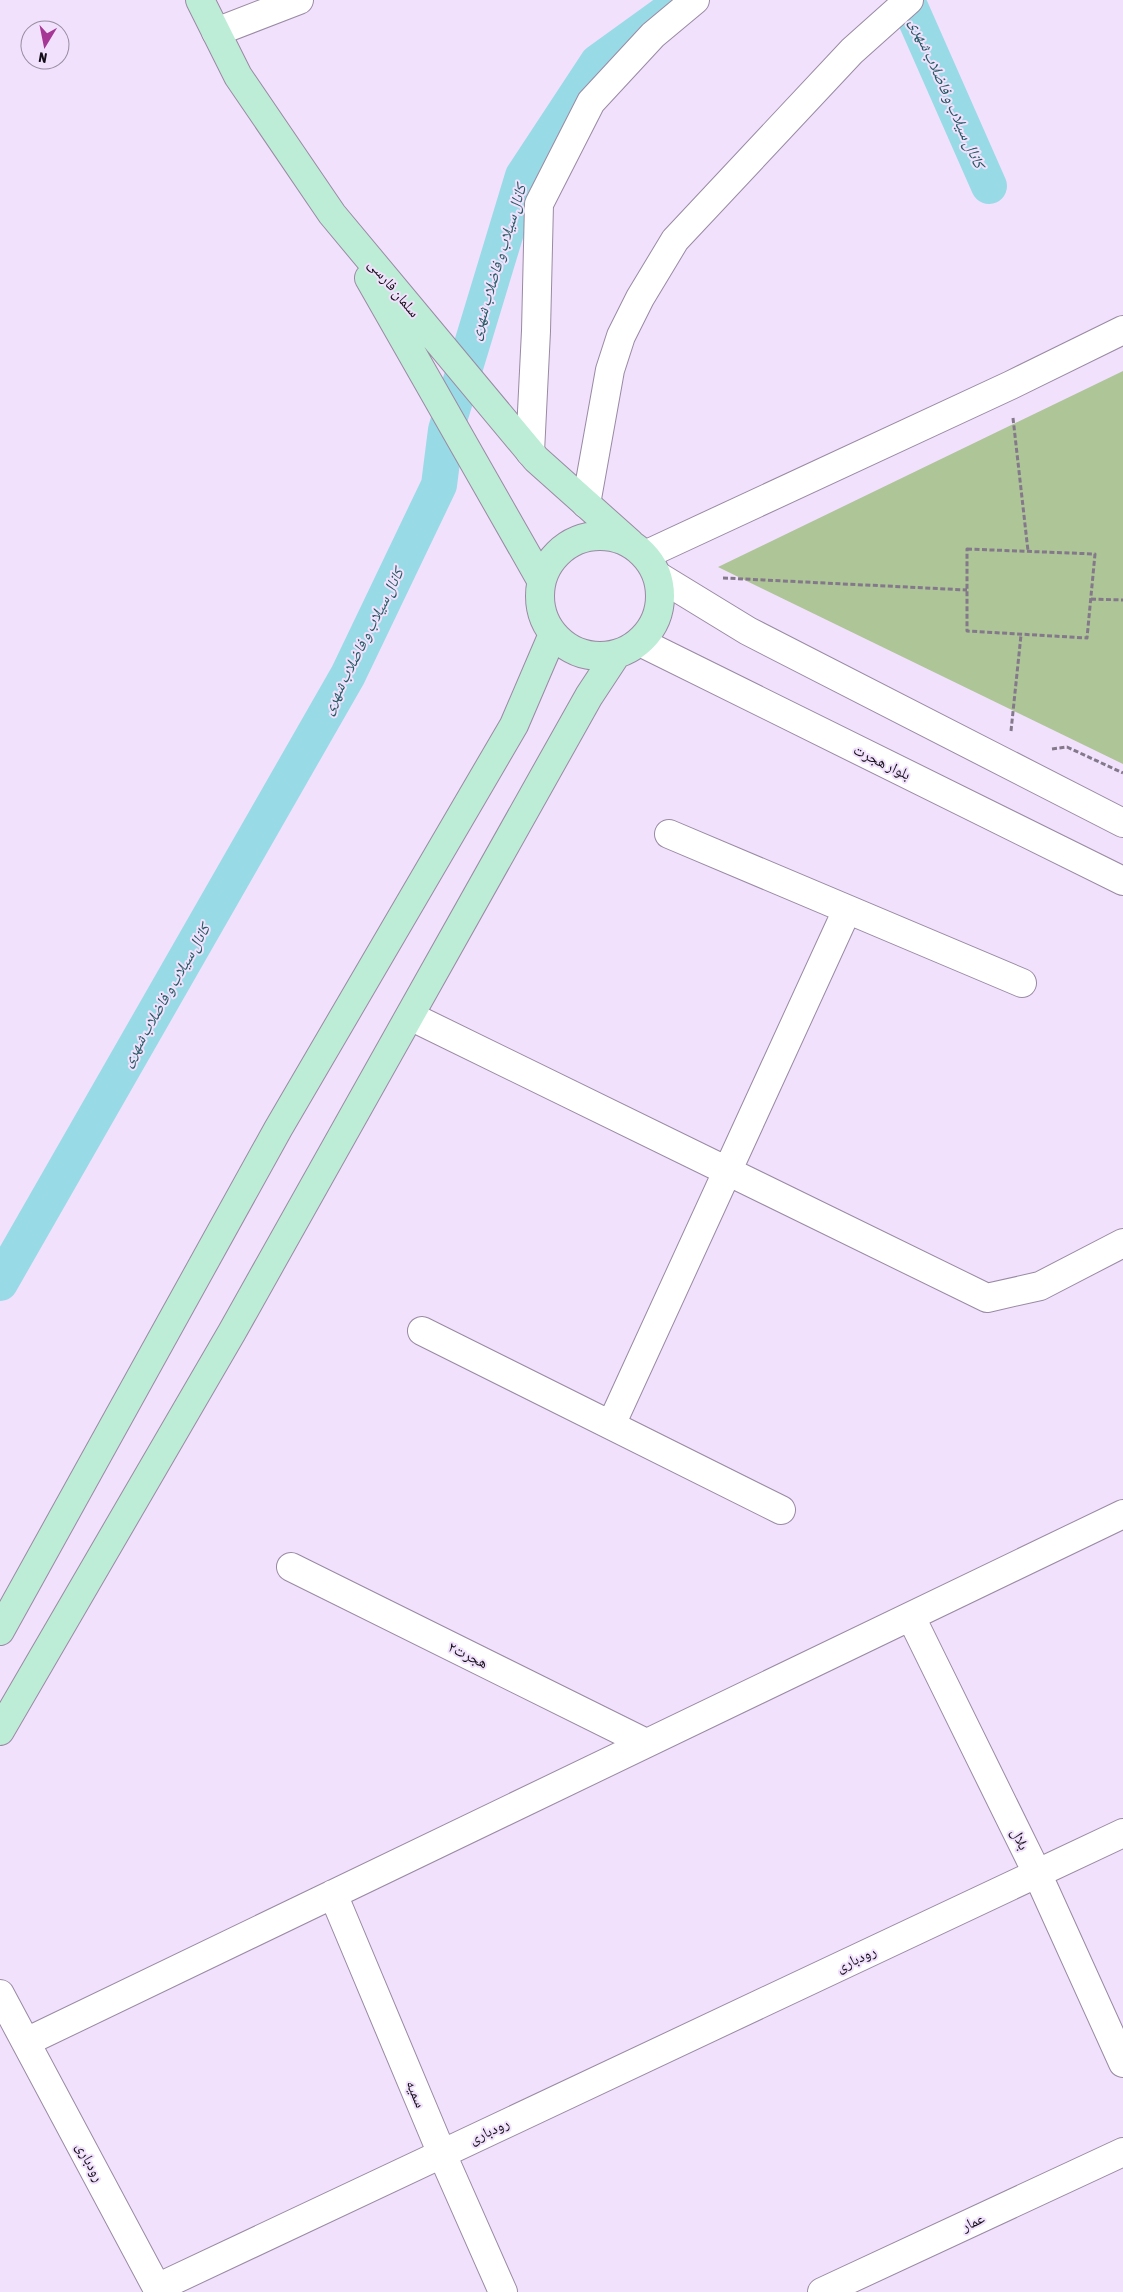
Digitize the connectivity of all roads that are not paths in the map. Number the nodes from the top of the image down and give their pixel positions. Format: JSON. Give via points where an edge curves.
{"nodes":[{"id":1,"x":200,"y":0,"type":"edge"},
{"id":2,"x":300,"y":0,"type":"edge"},
{"id":3,"x":695,"y":0,"type":"edge"},
{"id":4,"x":909,"y":0,"type":"edge"},
{"id":5,"x":216,"y":32,"type":"junction"},
{"id":6,"x":332,"y":214,"type":"junction"},
{"id":7,"x":1123,"y":330,"type":"edge"},
{"id":8,"x":530,"y":452,"type":"junction"},
{"id":9,"x":586,"y":504,"type":"junction"},
{"id":10,"x":644,"y":558,"type":"junction"},
{"id":11,"x":541,"y":580,"type":"junction"},
{"id":12,"x":553,"y":634,"type":"junction"},
{"id":13,"x":640,"y":642,"type":"junction"},
{"id":14,"x":616,"y":655,"type":"junction"},
{"id":15,"x":1123,"y":823,"type":"edge"},
{"id":16,"x":669,"y":834,"type":"dead end"},
{"id":17,"x":1123,"y":881,"type":"edge"},
{"id":18,"x":847,"y":910,"type":"junction"},
{"id":19,"x":1022,"y":983,"type":"dead end"},
{"id":20,"x":410,"y":1016,"type":"junction"},
{"id":21,"x":726,"y":1171,"type":"junction"},
{"id":22,"x":1123,"y":1242,"type":"edge"},
{"id":23,"x":422,"y":1331,"type":"dead end"},
{"id":24,"x":611,"y":1425,"type":"junction"},
{"id":25,"x":781,"y":1510,"type":"dead end"},
{"id":26,"x":1123,"y":1514,"type":"edge"},
{"id":27,"x":291,"y":1567,"type":"dead end"},
{"id":28,"x":911,"y":1617,"type":"junction"},
{"id":29,"x":0,"y":1631,"type":"edge"},
{"id":30,"x":0,"y":1731,"type":"edge"},
{"id":31,"x":646,"y":1744,"type":"junction"},
{"id":32,"x":1123,"y":1833,"type":"edge"},
{"id":33,"x":1037,"y":1874,"type":"junction"},
{"id":34,"x":333,"y":1894,"type":"junction"},
{"id":35,"x":0,"y":1994,"type":"edge"},
{"id":36,"x":26,"y":2042,"type":"junction"},
{"id":37,"x":1123,"y":2064,"type":"edge"},
{"id":38,"x":1123,"y":2152,"type":"edge"},
{"id":39,"x":442,"y":2154,"type":"junction"},
{"id":40,"x":503,"y":2292,"type":"edge"},
{"id":41,"x":822,"y":2292,"type":"edge"}],
"edges":[{"from":1,"to":5,"type":"street","name":"سلمان فارسی"},
{"from":2,"to":5,"type":"street"},
{"from":3,"to":8,"type":"street","via":[[653,35],[591,102],[539,204]]},
{"from":4,"to":9,"type":"street","via":[[852,51],[675,240],[621,336],[610,370]]},
{"from":5,"to":6,"type":"street","name":"سلمان فارسی","via":[[238,76]]},
{"from":6,"to":8,"type":"street","name":"سلمان فارسی"},
{"from":6,"to":11,"type":"street"},
{"from":7,"to":10,"type":"street"},
{"from":8,"to":9,"type":"street","name":"سلمان فارسی"},
{"from":9,"to":10,"type":"street","name":"سلمان فارسی"},
{"from":10,"to":11,"type":"street","via":[[613,537],[595,536],[577,540],[562,549]]},
{"from":10,"to":13,"type":"street","via":[[661,590],[660,610],[653,628]]},
{"from":10,"to":15,"type":"street","via":[[748,631],[1007,760]]},
{"from":11,"to":12,"type":"street","via":[[541,609]]},
{"from":12,"to":14,"type":"street","via":[[565,646],[581,654],[598,657]]},
{"from":12,"to":29,"type":"street","via":[[514,725],[278,1129]]},
{"from":13,"to":14,"type":"street"},
{"from":13,"to":17,"type":"street","name":"بلوار هجرت"},
{"from":14,"to":20,"type":"street","via":[[589,696]]},
{"from":16,"to":18,"type":"street"},
{"from":18,"to":19,"type":"street"},
{"from":18,"to":21,"type":"street"},
{"from":20,"to":21,"type":"street"},
{"from":20,"to":30,"type":"street","via":[[232,1332]]},
{"from":21,"to":22,"type":"street","via":[[987,1298],[1040,1286]]},
{"from":21,"to":24,"type":"street"},
{"from":23,"to":24,"type":"street"},
{"from":24,"to":25,"type":"street"},
{"from":26,"to":28,"type":"street"},
{"from":27,"to":31,"type":"street","name":"هجرت۲"},
{"from":28,"to":31,"type":"street"},
{"from":28,"to":33,"type":"street","name":"بلال"},
{"from":31,"to":34,"type":"street"},
{"from":32,"to":33,"type":"street","name":"رودباری"},
{"from":33,"to":37,"type":"street","name":"بلال"},
{"from":33,"to":39,"type":"street","name":"رودباری"},
{"from":34,"to":36,"type":"street"},
{"from":34,"to":39,"type":"street","name":"سمیه"},
{"from":35,"to":36,"type":"street","name":"رودباری"},
{"from":36,"to":39,"type":"street","name":"رودباری","via":[[157,2288]]},
{"from":38,"to":41,"type":"street","name":"عمار"},
{"from":39,"to":40,"type":"street","name":"سمیه"}]}
